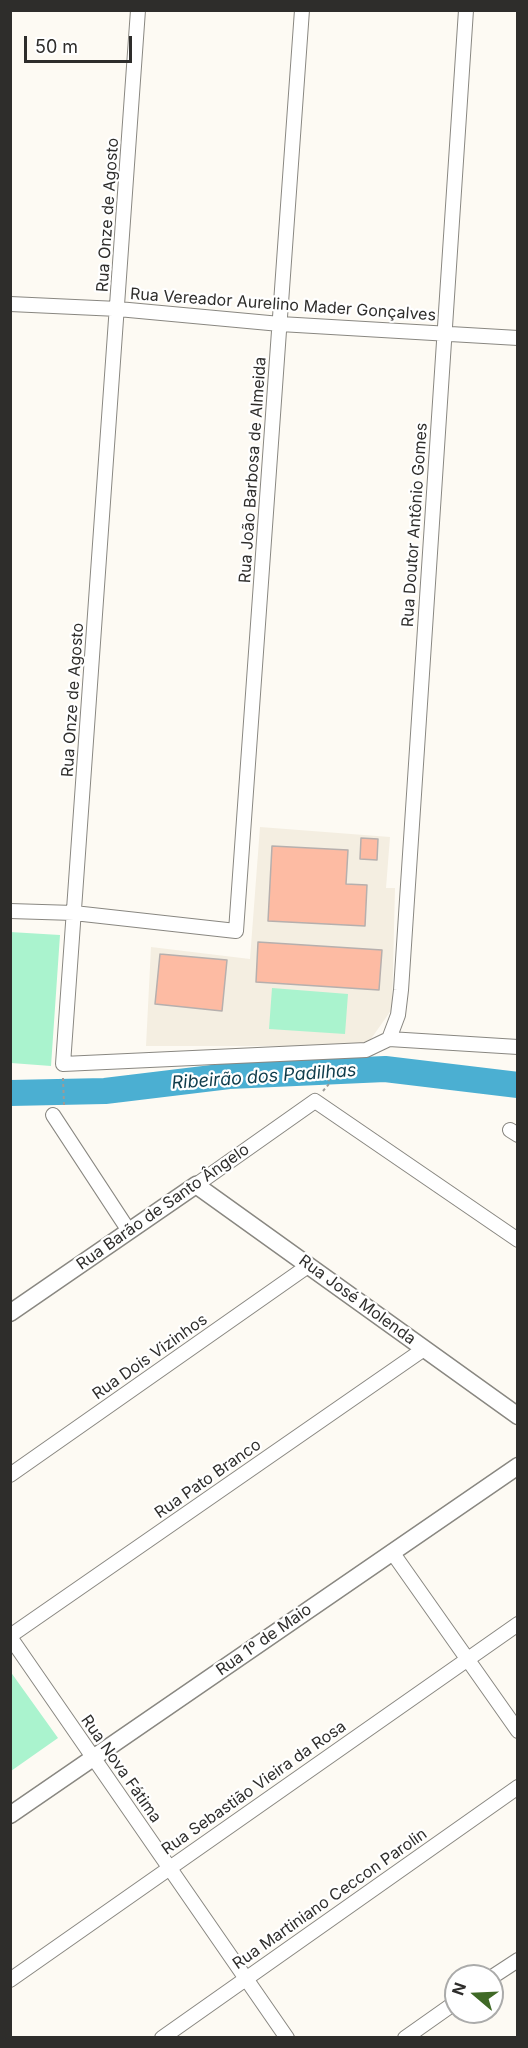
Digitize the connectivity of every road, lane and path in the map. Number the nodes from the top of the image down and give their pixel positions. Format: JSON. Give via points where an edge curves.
{"nodes":[{"id":1,"x":138,"y":10,"type":"edge"},
{"id":2,"x":302,"y":10,"type":"edge"},
{"id":3,"x":466,"y":10,"type":"edge"},
{"id":4,"x":10,"y":304,"type":"edge"},
{"id":5,"x":118,"y":309,"type":"junction"},
{"id":6,"x":279,"y":324,"type":"junction"},
{"id":7,"x":444,"y":334,"type":"junction"},
{"id":8,"x":518,"y":338,"type":"edge"},
{"id":9,"x":10,"y":911,"type":"edge"},
{"id":10,"x":74,"y":914,"type":"junction"},
{"id":11,"x":389,"y":1039,"type":"junction"},
{"id":12,"x":518,"y":1047,"type":"edge"},
{"id":13,"x":327,"y":1063,"type":"dead end"},
{"id":14,"x":63,"y":1072,"type":"dead end"},
{"id":15,"x":329,"y":1084,"type":"dead end"},
{"id":16,"x":58,"y":1114,"type":"joint"},
{"id":17,"x":196,"y":1185,"type":"junction"},
{"id":18,"x":129,"y":1231,"type":"junction"},
{"id":19,"x":518,"y":1240,"type":"edge"},
{"id":20,"x":308,"y":1266,"type":"junction"},
{"id":21,"x":10,"y":1313,"type":"edge"},
{"id":22,"x":424,"y":1349,"type":"junction"},
{"id":23,"x":518,"y":1416,"type":"edge"},
{"id":24,"x":518,"y":1466,"type":"edge"},
{"id":25,"x":10,"y":1474,"type":"edge"},
{"id":26,"x":392,"y":1552,"type":"junction"},
{"id":27,"x":518,"y":1624,"type":"edge"},
{"id":28,"x":10,"y":1636,"type":"edge"},
{"id":29,"x":468,"y":1660,"type":"junction"},
{"id":30,"x":518,"y":1731,"type":"edge"},
{"id":31,"x":94,"y":1758,"type":"junction"},
{"id":32,"x":518,"y":1787,"type":"edge"},
{"id":33,"x":10,"y":1815,"type":"edge"},
{"id":34,"x":169,"y":1867,"type":"junction"},
{"id":35,"x":518,"y":1960,"type":"edge"},
{"id":36,"x":504,"y":1969,"type":"edge"},
{"id":37,"x":246,"y":1978,"type":"junction"},
{"id":38,"x":10,"y":1980,"type":"edge"},
{"id":39,"x":444,"y":2010,"type":"edge"},
{"id":40,"x":162,"y":2037,"type":"edge"},
{"id":41,"x":287,"y":2037,"type":"edge"},
{"id":42,"x":405,"y":2037,"type":"edge"}],
"edges":[{"from":1,"to":5,"type":"street","name":"Rua Onze de Agosto"},
{"from":2,"to":6,"type":"street","name":"Rua João Barbosa de Almeida"},
{"from":3,"to":7,"type":"street","name":"Rua Doutor Antônio Gomes"},
{"from":4,"to":5,"type":"street","name":"Rua Vereador Aurelino Mader Gonçalves"},
{"from":5,"to":6,"type":"street","name":"Rua Vereador Aurelino Mader Gonçalves"},
{"from":5,"to":10,"type":"street","name":"Rua Onze de Agosto"},
{"from":6,"to":7,"type":"street","name":"Rua Vereador Aurelino Mader Gonçalves"},
{"from":6,"to":10,"type":"street","name":"Rua João Barbosa de Almeida","via":[[236,931]]},
{"from":7,"to":8,"type":"street","name":"Rua Vereador Aurelino Mader Gonçalves"},
{"from":7,"to":11,"type":"street","name":"Rua Doutor Antônio Gomes","via":[[401,990],[398,1015]]},
{"from":9,"to":10,"type":"street"},
{"from":10,"to":11,"type":"street","name":"Rua Onze de Agosto","via":[[63,1064],[366,1050]]},
{"from":11,"to":12,"type":"street"},
{"from":13,"to":15,"type":"path"},
{"from":14,"to":16,"type":"path"},
{"from":16,"to":18,"type":"street"},
{"from":17,"to":18,"type":"street","name":"Rua Barão de Santo Ângelo"},
{"from":17,"to":19,"type":"street","name":"Rua Barão de Santo Ângelo","via":[[315,1101]]},
{"from":17,"to":20,"type":"street","name":"Rua José Molenda"},
{"from":18,"to":21,"type":"street","name":"Rua Barão de Santo Ângelo"},
{"from":20,"to":22,"type":"street","name":"Rua José Molenda"},
{"from":20,"to":25,"type":"street","name":"Rua Dois Vizinhos"},
{"from":22,"to":23,"type":"street","name":"Rua José Molenda"},
{"from":22,"to":28,"type":"street","name":"Rua Pato Branco"},
{"from":24,"to":26,"type":"street","name":"Rua 1º de Maio"},
{"from":26,"to":29,"type":"street"},
{"from":26,"to":31,"type":"street","name":"Rua 1º de Maio"},
{"from":27,"to":29,"type":"street","name":"Rua Sebastião Vieira da Rosa"},
{"from":28,"to":31,"type":"street","name":"Rua Nova Fátima"},
{"from":29,"to":30,"type":"street"},
{"from":29,"to":34,"type":"street","name":"Rua Sebastião Vieira da Rosa"},
{"from":31,"to":33,"type":"street","name":"Rua 1º de Maio"},
{"from":31,"to":34,"type":"street","name":"Rua Nova Fátima"},
{"from":32,"to":37,"type":"street","name":"Rua Martiniano Ceccon Parolin"},
{"from":34,"to":37,"type":"street","name":"Rua Nova Fátima"},
{"from":34,"to":38,"type":"street","name":"Rua Sebastião Vieira da Rosa"},
{"from":35,"to":36,"type":"street"},
{"from":37,"to":40,"type":"street","name":"Rua Martiniano Ceccon Parolin"},
{"from":37,"to":41,"type":"street","name":"Rua Nova Fátima"},
{"from":39,"to":42,"type":"street"}]}
